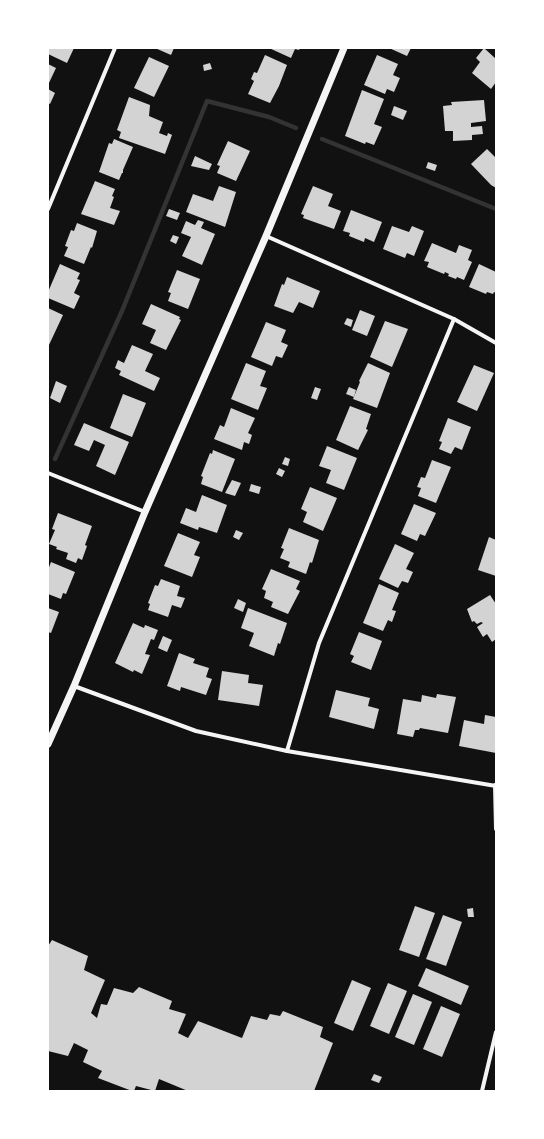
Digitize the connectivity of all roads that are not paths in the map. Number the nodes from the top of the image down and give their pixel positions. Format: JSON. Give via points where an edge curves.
{"nodes":[{"id":1,"x":115,"y":48,"type":"edge"},
{"id":2,"x":344,"y":48,"type":"edge"},
{"id":3,"x":48,"y":209,"type":"edge"},
{"id":4,"x":266,"y":236,"type":"junction"},
{"id":5,"x":454,"y":319,"type":"junction"},
{"id":6,"x":496,"y":343,"type":"edge"},
{"id":7,"x":48,"y":472,"type":"edge"},
{"id":8,"x":145,"y":512,"type":"junction"},
{"id":9,"x":74,"y":686,"type":"junction"},
{"id":10,"x":48,"y":744,"type":"edge"},
{"id":11,"x":287,"y":751,"type":"junction"},
{"id":12,"x":495,"y":786,"type":"edge"},
{"id":13,"x":496,"y":829,"type":"edge"},
{"id":14,"x":496,"y":1032,"type":"edge"},
{"id":15,"x":482,"y":1091,"type":"edge"}],
"edges":[{"from":1,"to":3,"type":"street"},
{"from":2,"to":4,"type":"street"},
{"from":4,"to":5,"type":"street"},
{"from":4,"to":8,"type":"street"},
{"from":5,"to":6,"type":"street"},
{"from":5,"to":11,"type":"street","via":[[319,643]]},
{"from":7,"to":8,"type":"street"},
{"from":8,"to":9,"type":"street"},
{"from":9,"to":10,"type":"street"},
{"from":9,"to":11,"type":"street","via":[[196,731]]},
{"from":11,"to":12,"type":"street"},
{"from":12,"to":13,"type":"street"},
{"from":14,"to":15,"type":"street"}]}
